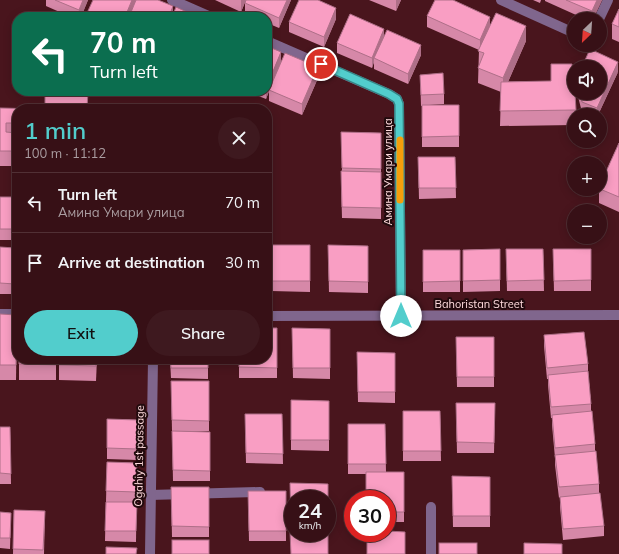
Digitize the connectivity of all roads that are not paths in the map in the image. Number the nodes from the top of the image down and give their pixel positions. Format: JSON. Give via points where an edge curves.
{"nodes":[{"id":1,"x":172,"y":0,"type":"edge"},
{"id":2,"x":501,"y":0,"type":"edge"},
{"id":3,"x":608,"y":0,"type":"edge"},
{"id":4,"x":200,"y":12,"type":"edge"},
{"id":5,"x":602,"y":12,"type":"edge"},
{"id":6,"x":567,"y":30,"type":"edge"},
{"id":7,"x":272,"y":43,"type":"edge"},
{"id":8,"x":0,"y":314,"type":"edge"},
{"id":9,"x":12,"y":314,"type":"edge"},
{"id":10,"x":272,"y":316,"type":"edge"},
{"id":11,"x":401,"y":316,"type":"junction"},
{"id":12,"x":619,"y":316,"type":"edge"},
{"id":13,"x":153,"y":364,"type":"edge"},
{"id":14,"x":267,"y":492,"type":"edge"},
{"id":15,"x":150,"y":495,"type":"junction"},
{"id":16,"x":431,"y":507,"type":"dead end"},
{"id":17,"x":150,"y":554,"type":"edge"},
{"id":18,"x":431,"y":554,"type":"edge"}],
"edges":[{"from":1,"to":4,"type":"street"},
{"from":2,"to":6,"type":"street"},
{"from":3,"to":5,"type":"street"},
{"from":7,"to":11,"type":"street","name":"Амина Умари улица","via":[[397,99]]},
{"from":8,"to":9,"type":"street"},
{"from":10,"to":11,"type":"street","name":"Bahoristan Street"},
{"from":11,"to":12,"type":"street","name":"Bahoristan Street"},
{"from":13,"to":15,"type":"street","name":"Ogahiy 1st passage"},
{"from":14,"to":15,"type":"street"},
{"from":15,"to":17,"type":"street","name":"Ogahiy 1st passage"},
{"from":16,"to":18,"type":"street"}]}
